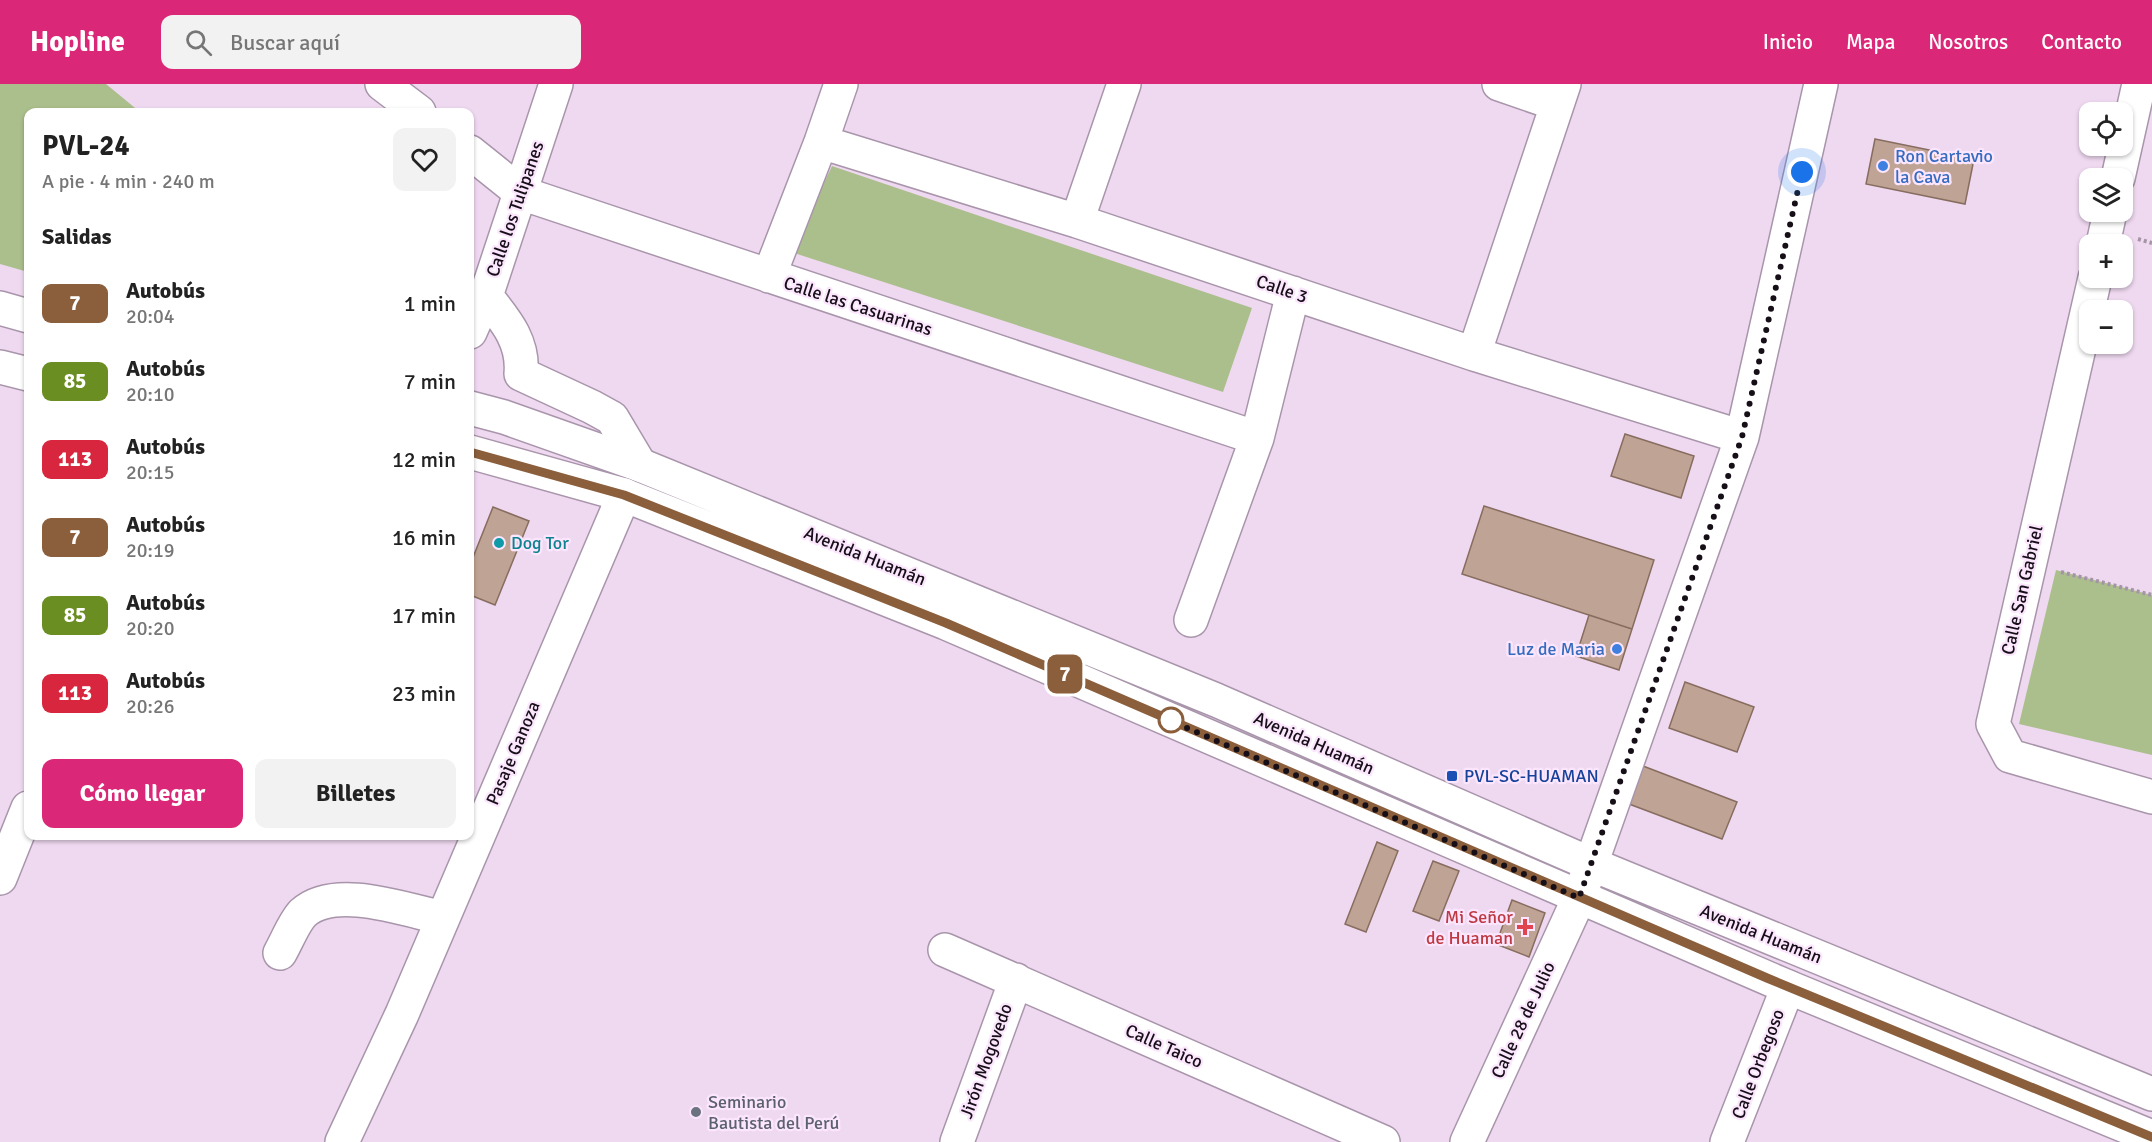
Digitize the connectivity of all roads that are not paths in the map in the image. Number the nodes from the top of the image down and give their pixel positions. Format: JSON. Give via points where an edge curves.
{"nodes":[{"id":1,"x":382,"y":84,"type":"edge"},
{"id":2,"x":556,"y":84,"type":"edge"},
{"id":3,"x":841,"y":84,"type":"edge"},
{"id":4,"x":1124,"y":84,"type":"edge"},
{"id":5,"x":1499,"y":84,"type":"edge"},
{"id":6,"x":1821,"y":84,"type":"edge"},
{"id":7,"x":2139,"y":84,"type":"edge"},
{"id":8,"x":1561,"y":94,"type":"edge"},
{"id":9,"x":414,"y":108,"type":"edge"},
{"id":10,"x":822,"y":142,"type":"junction"},
{"id":11,"x":474,"y":155,"type":"edge"},
{"id":12,"x":2120,"y":168,"type":"edge"},
{"id":13,"x":521,"y":193,"type":"junction"},
{"id":14,"x":1077,"y":221,"type":"junction"},
{"id":15,"x":769,"y":276,"type":"junction"},
{"id":16,"x":2093,"y":288,"type":"edge"},
{"id":17,"x":1293,"y":293,"type":"junction"},
{"id":18,"x":486,"y":296,"type":"junction"},
{"id":19,"x":0,"y":308,"type":"edge"},
{"id":20,"x":24,"y":315,"type":"edge"},
{"id":21,"x":474,"y":323,"type":"edge"},
{"id":22,"x":1474,"y":354,"type":"junction"},
{"id":23,"x":0,"y":367,"type":"edge"},
{"id":24,"x":24,"y":373,"type":"edge"},
{"id":25,"x":521,"y":374,"type":"junction"},
{"id":26,"x":474,"y":409,"type":"edge"},
{"id":27,"x":504,"y":417,"type":"junction"},
{"id":28,"x":1742,"y":437,"type":"junction"},
{"id":29,"x":1257,"y":438,"type":"junction"},
{"id":30,"x":474,"y":453,"type":"edge"},
{"id":31,"x":640,"y":465,"type":"junction"},
{"id":32,"x":624,"y":495,"type":"junction"},
{"id":33,"x":1191,"y":620,"type":"dead end"},
{"id":34,"x":2152,"y":797,"type":"edge"},
{"id":35,"x":24,"y":818,"type":"edge"},
{"id":36,"x":1591,"y":864,"type":"junction"},
{"id":37,"x":0,"y":878,"type":"edge"},
{"id":38,"x":1579,"y":898,"type":"junction"},
{"id":39,"x":443,"y":918,"type":"junction"},
{"id":40,"x":945,"y":950,"type":"dead end"},
{"id":41,"x":279,"y":953,"type":"dead end"},
{"id":42,"x":1016,"y":980,"type":"junction"},
{"id":43,"x":1788,"y":987,"type":"junction"},
{"id":44,"x":2152,"y":1094,"type":"edge"},
{"id":45,"x":2135,"y":1136,"type":"edge"},
{"id":46,"x":342,"y":1142,"type":"edge"},
{"id":47,"x":957,"y":1142,"type":"edge"},
{"id":48,"x":1383,"y":1142,"type":"edge"},
{"id":49,"x":1467,"y":1142,"type":"edge"},
{"id":50,"x":1727,"y":1142,"type":"edge"}],
"edges":[{"from":1,"to":9,"type":"street"},
{"from":2,"to":13,"type":"street","name":"Calle los Tulipanes"},
{"from":3,"to":10,"type":"street"},
{"from":4,"to":14,"type":"street"},
{"from":5,"to":8,"type":"street"},
{"from":6,"to":28,"type":"street","name":"Calle 28 de Julio"},
{"from":7,"to":12,"type":"street"},
{"from":8,"to":22,"type":"street"},
{"from":10,"to":14,"type":"street","name":"Calle 3"},
{"from":10,"to":15,"type":"street"},
{"from":11,"to":13,"type":"street","name":"Calle las Casuarinas"},
{"from":13,"to":15,"type":"street","name":"Calle las Casuarinas"},
{"from":13,"to":18,"type":"street","name":"Calle los Tulipanes"},
{"from":14,"to":17,"type":"street","name":"Calle 3"},
{"from":15,"to":29,"type":"street","name":"Calle las Casuarinas"},
{"from":16,"to":34,"type":"street","name":"Calle San Gabriel","via":[[1993,724],[2010,756]]},
{"from":17,"to":22,"type":"street","name":"Calle 3"},
{"from":17,"to":29,"type":"street"},
{"from":18,"to":21,"type":"street","name":"Calle los Tulipanes"},
{"from":18,"to":25,"type":"street","via":[[512,328]]},
{"from":19,"to":20,"type":"street"},
{"from":22,"to":28,"type":"street","name":"Calle 3"},
{"from":23,"to":24,"type":"street"},
{"from":25,"to":27,"type":"street"},
{"from":25,"to":31,"type":"street","via":[[612,418]]},
{"from":26,"to":27,"type":"street","name":"Avenida Huamán"},
{"from":27,"to":31,"type":"street","name":"Avenida Huamán"},
{"from":28,"to":36,"type":"street","name":"Calle 28 de Julio"},
{"from":29,"to":33,"type":"street"},
{"from":30,"to":32,"type":"street","name":"Avenida Huamán"},
{"from":31,"to":36,"type":"street","name":"Avenida Huamán","via":[[1216,700]]},
{"from":32,"to":38,"type":"street","name":"Avenida Huamán","via":[[946,623]]},
{"from":32,"to":39,"type":"street","name":"Pasaje Ganoza"},
{"from":35,"to":37,"type":"street"},
{"from":36,"to":38,"type":"street","name":"Calle 28 de Julio"},
{"from":36,"to":44,"type":"street","name":"Avenida Huamán"},
{"from":38,"to":43,"type":"street","name":"Avenida Huamán"},
{"from":38,"to":49,"type":"street","name":"Calle 28 de Julio"},
{"from":39,"to":41,"type":"street","via":[[353,899],[324,901],[303,913]]},
{"from":39,"to":46,"type":"street","name":"Pasaje Ganoza"},
{"from":40,"to":42,"type":"street","name":"Calle Taico"},
{"from":42,"to":47,"type":"street","name":"Jirón Mogovedo"},
{"from":42,"to":48,"type":"street","name":"Calle Taico"},
{"from":43,"to":45,"type":"street","name":"Avenida Huamán"},
{"from":43,"to":50,"type":"street","name":"Calle Orbegoso"}]}
